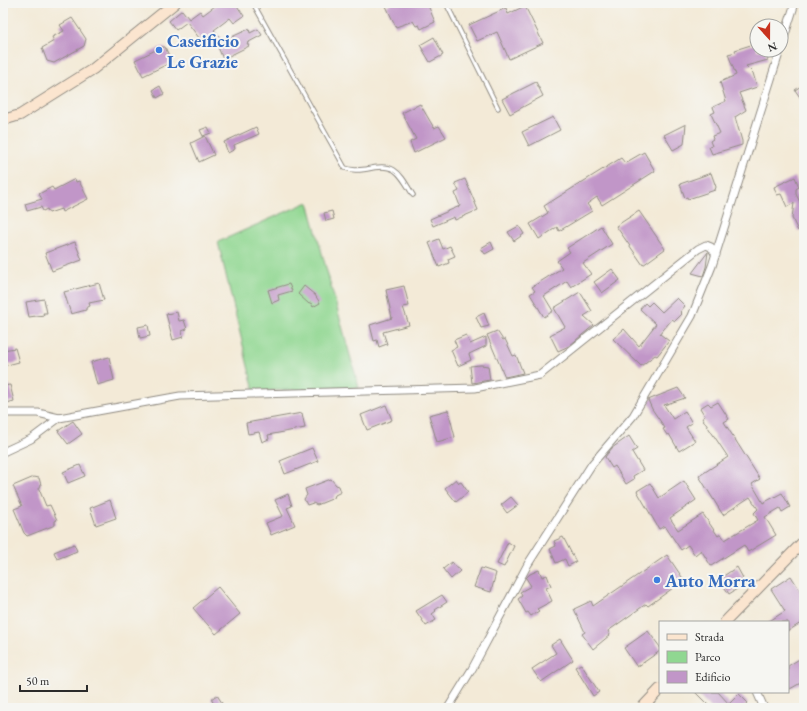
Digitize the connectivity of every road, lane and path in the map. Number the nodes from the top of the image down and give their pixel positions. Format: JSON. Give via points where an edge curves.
{"nodes":[{"id":1,"x":175,"y":3,"type":"edge"},
{"id":2,"x":253,"y":3,"type":"edge"},
{"id":3,"x":446,"y":3,"type":"edge"},
{"id":4,"x":795,"y":3,"type":"edge"},
{"id":5,"x":498,"y":108,"type":"dead end"},
{"id":6,"x":3,"y":120,"type":"edge"},
{"id":7,"x":413,"y":195,"type":"dead end"},
{"id":8,"x":716,"y":255,"type":"junction"},
{"id":9,"x":3,"y":414,"type":"edge"},
{"id":10,"x":59,"y":418,"type":"junction"},
{"id":11,"x":3,"y":452,"type":"edge"},
{"id":12,"x":804,"y":540,"type":"edge"},
{"id":13,"x":726,"y":621,"type":"edge"},
{"id":14,"x":659,"y":690,"type":"edge"},
{"id":15,"x":758,"y":693,"type":"edge"},
{"id":16,"x":448,"y":708,"type":"edge"},
{"id":17,"x":642,"y":708,"type":"edge"},
{"id":18,"x":764,"y":708,"type":"edge"}],
"edges":[{"from":1,"to":6,"type":"street","via":[[92,69],[20,115]]},
{"from":2,"to":7,"type":"lane","via":[[345,168],[352,170],[389,166],[402,176]]},
{"from":3,"to":5,"type":"lane"},
{"from":4,"to":8,"type":"street"},
{"from":8,"to":10,"type":"street","via":[[706,245],[698,249],[540,375],[475,388],[180,396]]},
{"from":8,"to":16,"type":"street","via":[[692,316],[633,416],[592,464],[528,564],[472,669]]},
{"from":9,"to":10,"type":"street","via":[[38,413]]},
{"from":10,"to":11,"type":"street","via":[[31,439]]},
{"from":12,"to":13,"type":"street"},
{"from":14,"to":17,"type":"street"},
{"from":15,"to":18,"type":"street"}]}
